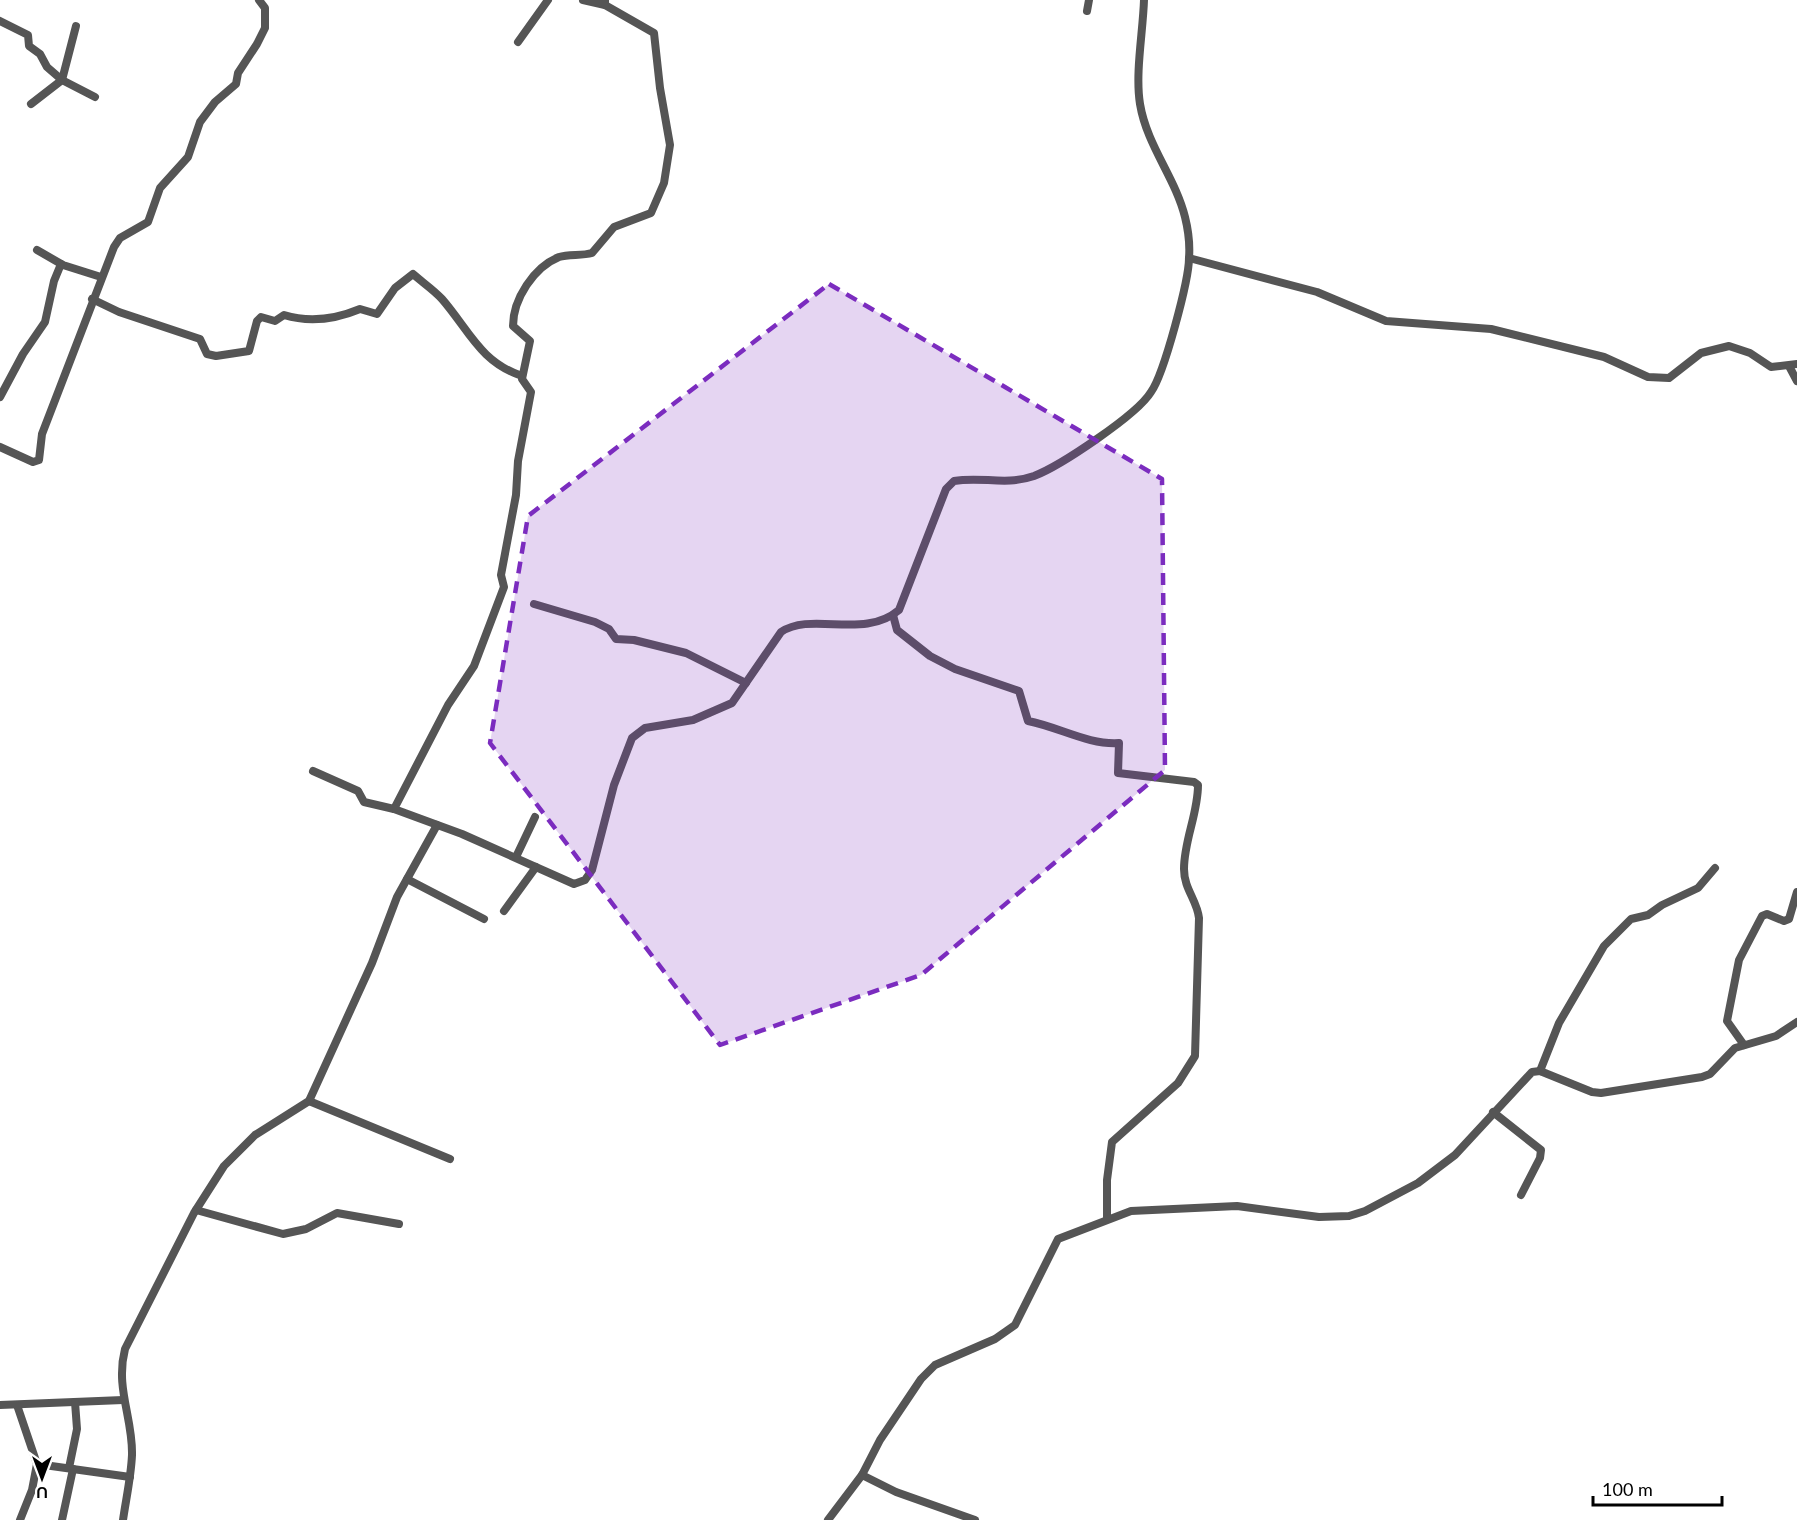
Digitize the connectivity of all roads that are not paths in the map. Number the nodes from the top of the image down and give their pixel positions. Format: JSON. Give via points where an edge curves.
{"nodes":[{"id":1,"x":260,"y":0,"type":"edge"},
{"id":2,"x":548,"y":0,"type":"edge"},
{"id":3,"x":583,"y":0,"type":"edge"},
{"id":4,"x":1089,"y":0,"type":"edge"},
{"id":5,"x":1144,"y":0,"type":"edge"},
{"id":6,"x":605,"y":3,"type":"edge"},
{"id":7,"x":1087,"y":10,"type":"dead end"},
{"id":8,"x":0,"y":21,"type":"edge"},
{"id":9,"x":76,"y":26,"type":"dead end"},
{"id":10,"x":518,"y":42,"type":"dead end"},
{"id":11,"x":62,"y":80,"type":"junction"},
{"id":12,"x":95,"y":97,"type":"dead end"},
{"id":13,"x":31,"y":104,"type":"dead end"},
{"id":14,"x":37,"y":250,"type":"dead end"},
{"id":15,"x":1189,"y":258,"type":"junction"},
{"id":16,"x":61,"y":264,"type":"junction"},
{"id":17,"x":101,"y":277,"type":"junction"},
{"id":18,"x":92,"y":299,"type":"junction"},
{"id":19,"x":1793,"y":365,"type":"edge"},
{"id":20,"x":522,"y":376,"type":"junction"},
{"id":21,"x":1797,"y":381,"type":"edge"},
{"id":22,"x":0,"y":397,"type":"edge"},
{"id":23,"x":0,"y":447,"type":"edge"},
{"id":24,"x":534,"y":604,"type":"dead end"},
{"id":25,"x":893,"y":615,"type":"junction"},
{"id":26,"x":746,"y":683,"type":"junction"},
{"id":27,"x":313,"y":771,"type":"dead end"},
{"id":28,"x":394,"y":809,"type":"junction"},
{"id":29,"x":535,"y":818,"type":"dead end"},
{"id":30,"x":437,"y":825,"type":"junction"},
{"id":31,"x":516,"y":857,"type":"junction"},
{"id":32,"x":536,"y":867,"type":"junction"},
{"id":33,"x":1715,"y":868,"type":"dead end"},
{"id":34,"x":407,"y":879,"type":"junction"},
{"id":35,"x":1797,"y":892,"type":"edge"},
{"id":36,"x":504,"y":911,"type":"dead end"},
{"id":37,"x":484,"y":919,"type":"dead end"},
{"id":38,"x":1797,"y":1022,"type":"edge"},
{"id":39,"x":1744,"y":1045,"type":"junction"},
{"id":40,"x":1540,"y":1071,"type":"junction"},
{"id":41,"x":309,"y":1101,"type":"junction"},
{"id":42,"x":1493,"y":1112,"type":"junction"},
{"id":43,"x":450,"y":1160,"type":"dead end"},
{"id":44,"x":1521,"y":1195,"type":"dead end"},
{"id":45,"x":196,"y":1210,"type":"junction"},
{"id":46,"x":1107,"y":1219,"type":"junction"},
{"id":47,"x":399,"y":1224,"type":"dead end"},
{"id":48,"x":123,"y":1400,"type":"junction"},
{"id":49,"x":75,"y":1402,"type":"junction"},
{"id":50,"x":17,"y":1405,"type":"junction"},
{"id":51,"x":0,"y":1406,"type":"edge"},
{"id":52,"x":37,"y":1464,"type":"junction"},
{"id":53,"x":71,"y":1468,"type":"junction"},
{"id":54,"x":862,"y":1475,"type":"junction"},
{"id":55,"x":130,"y":1477,"type":"junction"},
{"id":56,"x":20,"y":1520,"type":"edge"},
{"id":57,"x":62,"y":1520,"type":"edge"},
{"id":58,"x":123,"y":1520,"type":"edge"},
{"id":59,"x":828,"y":1520,"type":"edge"},
{"id":60,"x":975,"y":1520,"type":"edge"}],
"edges":[{"from":1,"to":17,"type":"street","via":[[265,8],[265,28],[238,73],[236,84],[200,122],[188,157],[160,188],[148,222],[120,238]]},
{"from":2,"to":10,"type":"street"},
{"from":3,"to":6,"type":"street"},
{"from":4,"to":7,"type":"street"},
{"from":5,"to":15,"type":"street","via":[[1140,104],[1147,135],[1185,217]]},
{"from":6,"to":20,"type":"street","via":[[654,33],[670,145],[664,183],[651,213],[614,227],[592,253],[554,260],[527,283],[513,321],[513,326],[531,343]]},
{"from":8,"to":11,"type":"street","via":[[28,35],[31,49]]},
{"from":9,"to":11,"type":"street"},
{"from":11,"to":12,"type":"street"},
{"from":11,"to":13,"type":"street"},
{"from":14,"to":16,"type":"street"},
{"from":15,"to":19,"type":"street","via":[[1317,292],[1386,321],[1468,326],[1516,334],[1604,357],[1648,377],[1669,378],[1701,353],[1729,346],[1772,367]]},
{"from":15,"to":25,"type":"street","via":[[1169,345],[1152,392],[1138,409],[1036,475],[1005,483],[954,482],[946,489],[899,610]]},
{"from":16,"to":17,"type":"street"},
{"from":16,"to":22,"type":"street","via":[[45,322]]},
{"from":17,"to":18,"type":"street"},
{"from":18,"to":20,"type":"street","via":[[200,339],[207,354],[216,356],[249,351],[261,317],[275,321],[284,315],[306,320],[348,316],[360,309],[377,314],[395,288],[413,274],[441,298],[483,354],[498,366]]},
{"from":18,"to":23,"type":"street","via":[[42,434],[39,460],[33,462]]},
{"from":19,"to":21,"type":"street"},
{"from":20,"to":28,"type":"street","via":[[522,383],[531,393],[501,572],[504,584],[500,600],[474,666],[448,705]]},
{"from":24,"to":26,"type":"street","via":[[595,622],[609,628],[616,639],[686,653]]},
{"from":25,"to":26,"type":"street","via":[[850,626],[792,625],[781,632]]},
{"from":25,"to":46,"type":"street","via":[[897,630],[930,656],[1019,691],[1028,721],[1078,737],[1119,743],[1118,773],[1198,785],[1198,805],[1184,873],[1199,918],[1195,1056],[1178,1083],[1112,1142]]},
{"from":26,"to":32,"type":"street","via":[[732,702],[715,712],[680,724],[645,728],[632,738],[614,785],[595,861],[585,880],[566,882]]},
{"from":27,"to":28,"type":"street","via":[[358,791],[364,802]]},
{"from":28,"to":30,"type":"street"},
{"from":29,"to":31,"type":"street"},
{"from":30,"to":31,"type":"street"},
{"from":30,"to":34,"type":"street"},
{"from":31,"to":32,"type":"street"},
{"from":32,"to":36,"type":"street"},
{"from":33,"to":40,"type":"street","via":[[1698,888],[1648,915],[1631,919],[1604,946],[1559,1023]]},
{"from":34,"to":37,"type":"street"},
{"from":34,"to":41,"type":"street"},
{"from":35,"to":39,"type":"street","via":[[1789,919],[1762,916],[1739,960],[1727,1021]]},
{"from":38,"to":39,"type":"street","via":[[1776,1036]]},
{"from":39,"to":40,"type":"street","via":[[1735,1048],[1706,1076],[1643,1088],[1592,1092]]},
{"from":40,"to":42,"type":"street","via":[[1525,1077]]},
{"from":41,"to":43,"type":"street"},
{"from":41,"to":45,"type":"street","via":[[238,1149]]},
{"from":42,"to":44,"type":"street","via":[[1540,1150],[1540,1158]]},
{"from":42,"to":46,"type":"street","via":[[1455,1155],[1418,1183],[1349,1216],[1237,1206],[1131,1211]]},
{"from":45,"to":47,"type":"street","via":[[283,1234],[306,1229],[337,1213]]},
{"from":45,"to":48,"type":"street","via":[[125,1349],[121,1366]]},
{"from":46,"to":54,"type":"street","via":[[1058,1239],[1015,1325],[995,1339],[935,1365],[880,1440]]},
{"from":48,"to":49,"type":"street"},
{"from":48,"to":55,"type":"street","via":[[130,1428]]},
{"from":49,"to":50,"type":"street"},
{"from":49,"to":53,"type":"street"},
{"from":50,"to":51,"type":"street"},
{"from":50,"to":52,"type":"street"},
{"from":52,"to":53,"type":"street"},
{"from":52,"to":56,"type":"street"},
{"from":53,"to":55,"type":"street"},
{"from":53,"to":57,"type":"street"},
{"from":54,"to":59,"type":"street"},
{"from":54,"to":60,"type":"street","via":[[896,1492]]},
{"from":55,"to":58,"type":"street"}]}
